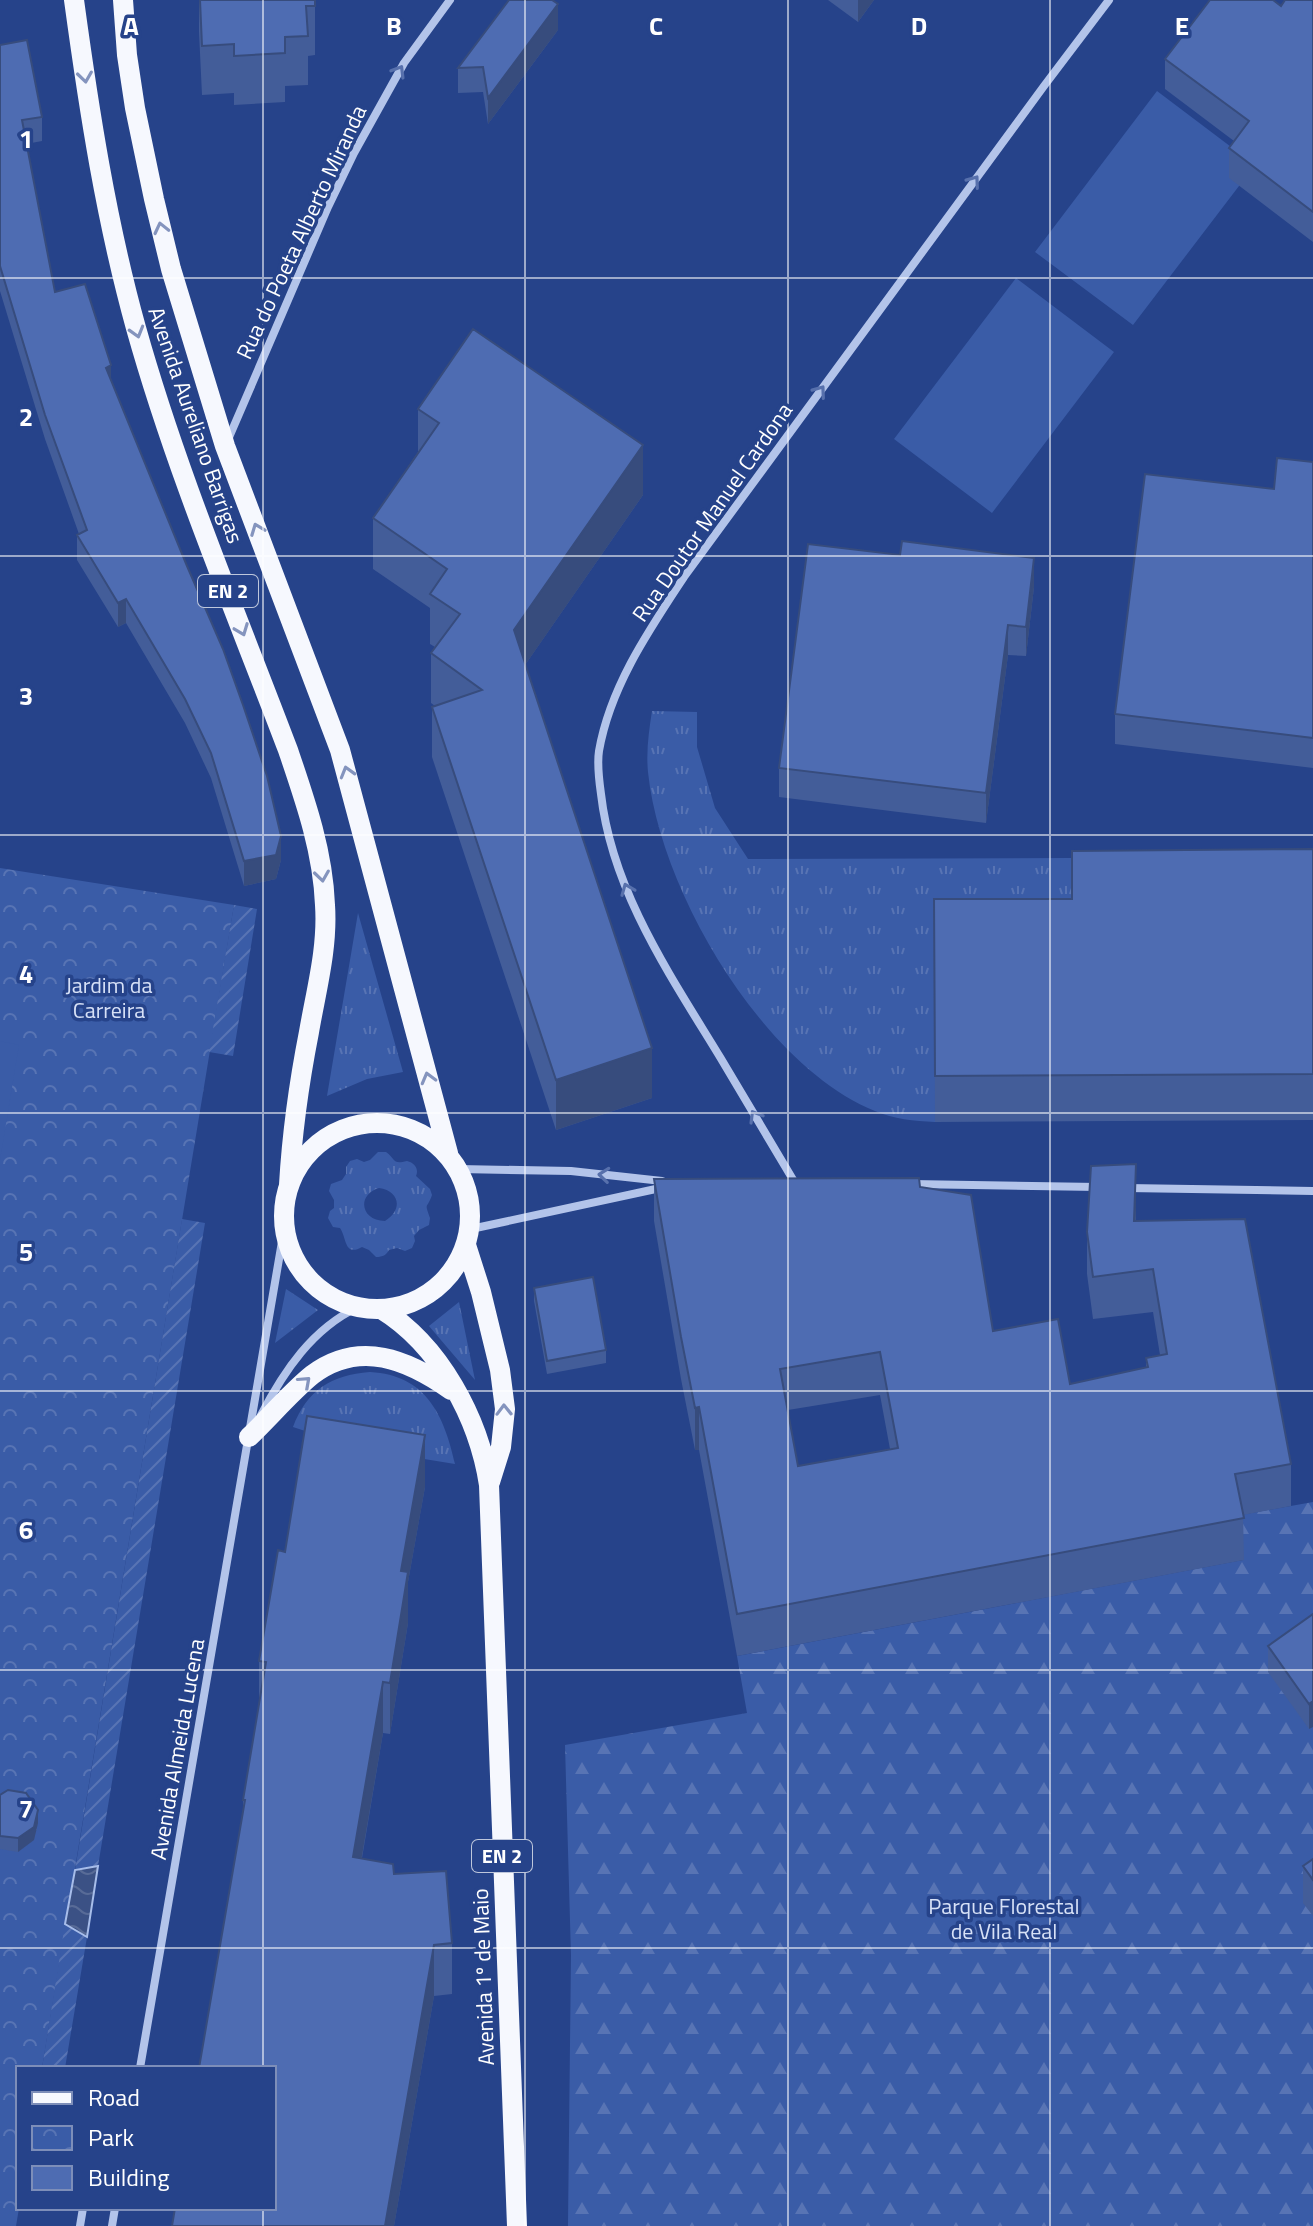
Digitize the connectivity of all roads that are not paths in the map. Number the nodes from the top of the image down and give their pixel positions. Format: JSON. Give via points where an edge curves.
{"nodes":[{"id":1,"x":74,"y":0,"type":"edge"},
{"id":2,"x":123,"y":0,"type":"edge"},
{"id":3,"x":450,"y":0,"type":"edge"},
{"id":4,"x":1109,"y":0,"type":"edge"},
{"id":5,"x":225,"y":446,"type":"junction"},
{"id":6,"x":454,"y":1161,"type":"junction"},
{"id":7,"x":781,"y":1183,"type":"edge"},
{"id":8,"x":795,"y":1183,"type":"junction"},
{"id":9,"x":810,"y":1183,"type":"edge"},
{"id":10,"x":902,"y":1184,"type":"edge"},
{"id":11,"x":289,"y":1185,"type":"junction"},
{"id":12,"x":1107,"y":1187,"type":"edge"},
{"id":13,"x":1123,"y":1188,"type":"edge"},
{"id":14,"x":1313,"y":1191,"type":"edge"},
{"id":15,"x":284,"y":1230,"type":"junction"},
{"id":16,"x":468,"y":1237,"type":"junction"},
{"id":17,"x":358,"y":1307,"type":"junction"},
{"id":18,"x":381,"y":1309,"type":"junction"},
{"id":19,"x":458,"y":1395,"type":"junction"},
{"id":20,"x":249,"y":1437,"type":"junction"},
{"id":21,"x":489,"y":1485,"type":"junction"},
{"id":22,"x":140,"y":2066,"type":"edge"},
{"id":23,"x":517,"y":2226,"type":"edge"}],
"edges":[{"from":1,"to":11,"type":"main road","name":"Avenida Aureliano Barrigas","number":"EN 2","one_way":true,"via":[[97,159],[136,330],[180,464],[288,750],[322,869],[326,926],[293,1121]]},
{"from":5,"to":2,"type":"main road","name":"Avenida Aureliano Barrigas","number":"EN 2","one_way":true,"via":[[154,199],[130,76]]},
{"from":5,"to":3,"type":"street","name":"Rua do Poeta Alberto Miranda","one_way":true,"via":[[354,153],[404,63]]},
{"from":8,"to":4,"type":"street","name":"Rua Doutor Manuel Cardona","one_way":true,"via":[[634,907],[606,830],[600,784],[599,753],[610,711],[671,596]]},
{"from":6,"to":5,"type":"main road","name":"Avenida Aureliano Barrigas","number":"EN 2","one_way":true,"via":[[340,750]]},
{"from":6,"to":11,"type":"main road","number":"EN 2","via":[[426,1136],[401,1125],[373,1122],[346,1127],[321,1140],[301,1160]]},
{"from":6,"to":16,"type":"main road","number":"EN 2","via":[[471,1208]]},
{"from":16,"to":6,"type":"street","one_way":true,"via":[[681,1183]]},
{"from":7,"to":8,"type":"street"},
{"from":8,"to":9,"type":"street"},
{"from":10,"to":12,"type":"street"},
{"from":11,"to":15,"type":"main road","number":"EN 2"},
{"from":13,"to":14,"type":"street"},
{"from":15,"to":17,"type":"main road","number":"EN 2","via":[[293,1257],[309,1280],[331,1297]]},
{"from":15,"to":20,"type":"street","name":"Avenida Almeida Lucena"},
{"from":16,"to":18,"type":"main road","number":"EN 2","via":[[457,1266],[442,1283],[404,1305]]},
{"from":21,"to":16,"type":"main road","name":"Avenida 1º de Maio","number":"EN 2","one_way":true,"via":[[505,1409]]},
{"from":17,"to":18,"type":"main road","number":"EN 2"},
{"from":17,"to":20,"type":"street","name":"Avenida Almeida Lucena","via":[[327,1326],[294,1360]]},
{"from":18,"to":19,"type":"main road","name":"Avenida 1º de Maio","number":"EN 2","via":[[412,1333]]},
{"from":20,"to":19,"type":"main road","one_way":true,"via":[[311,1376],[351,1357],[391,1358]]},
{"from":19,"to":21,"type":"main road","name":"Avenida 1º de Maio","number":"EN 2","via":[[479,1440]]},
{"from":20,"to":22,"type":"street","name":"Avenida Almeida Lucena"},
{"from":21,"to":23,"type":"main road","name":"Avenida 1º de Maio","number":"EN 2"}]}
